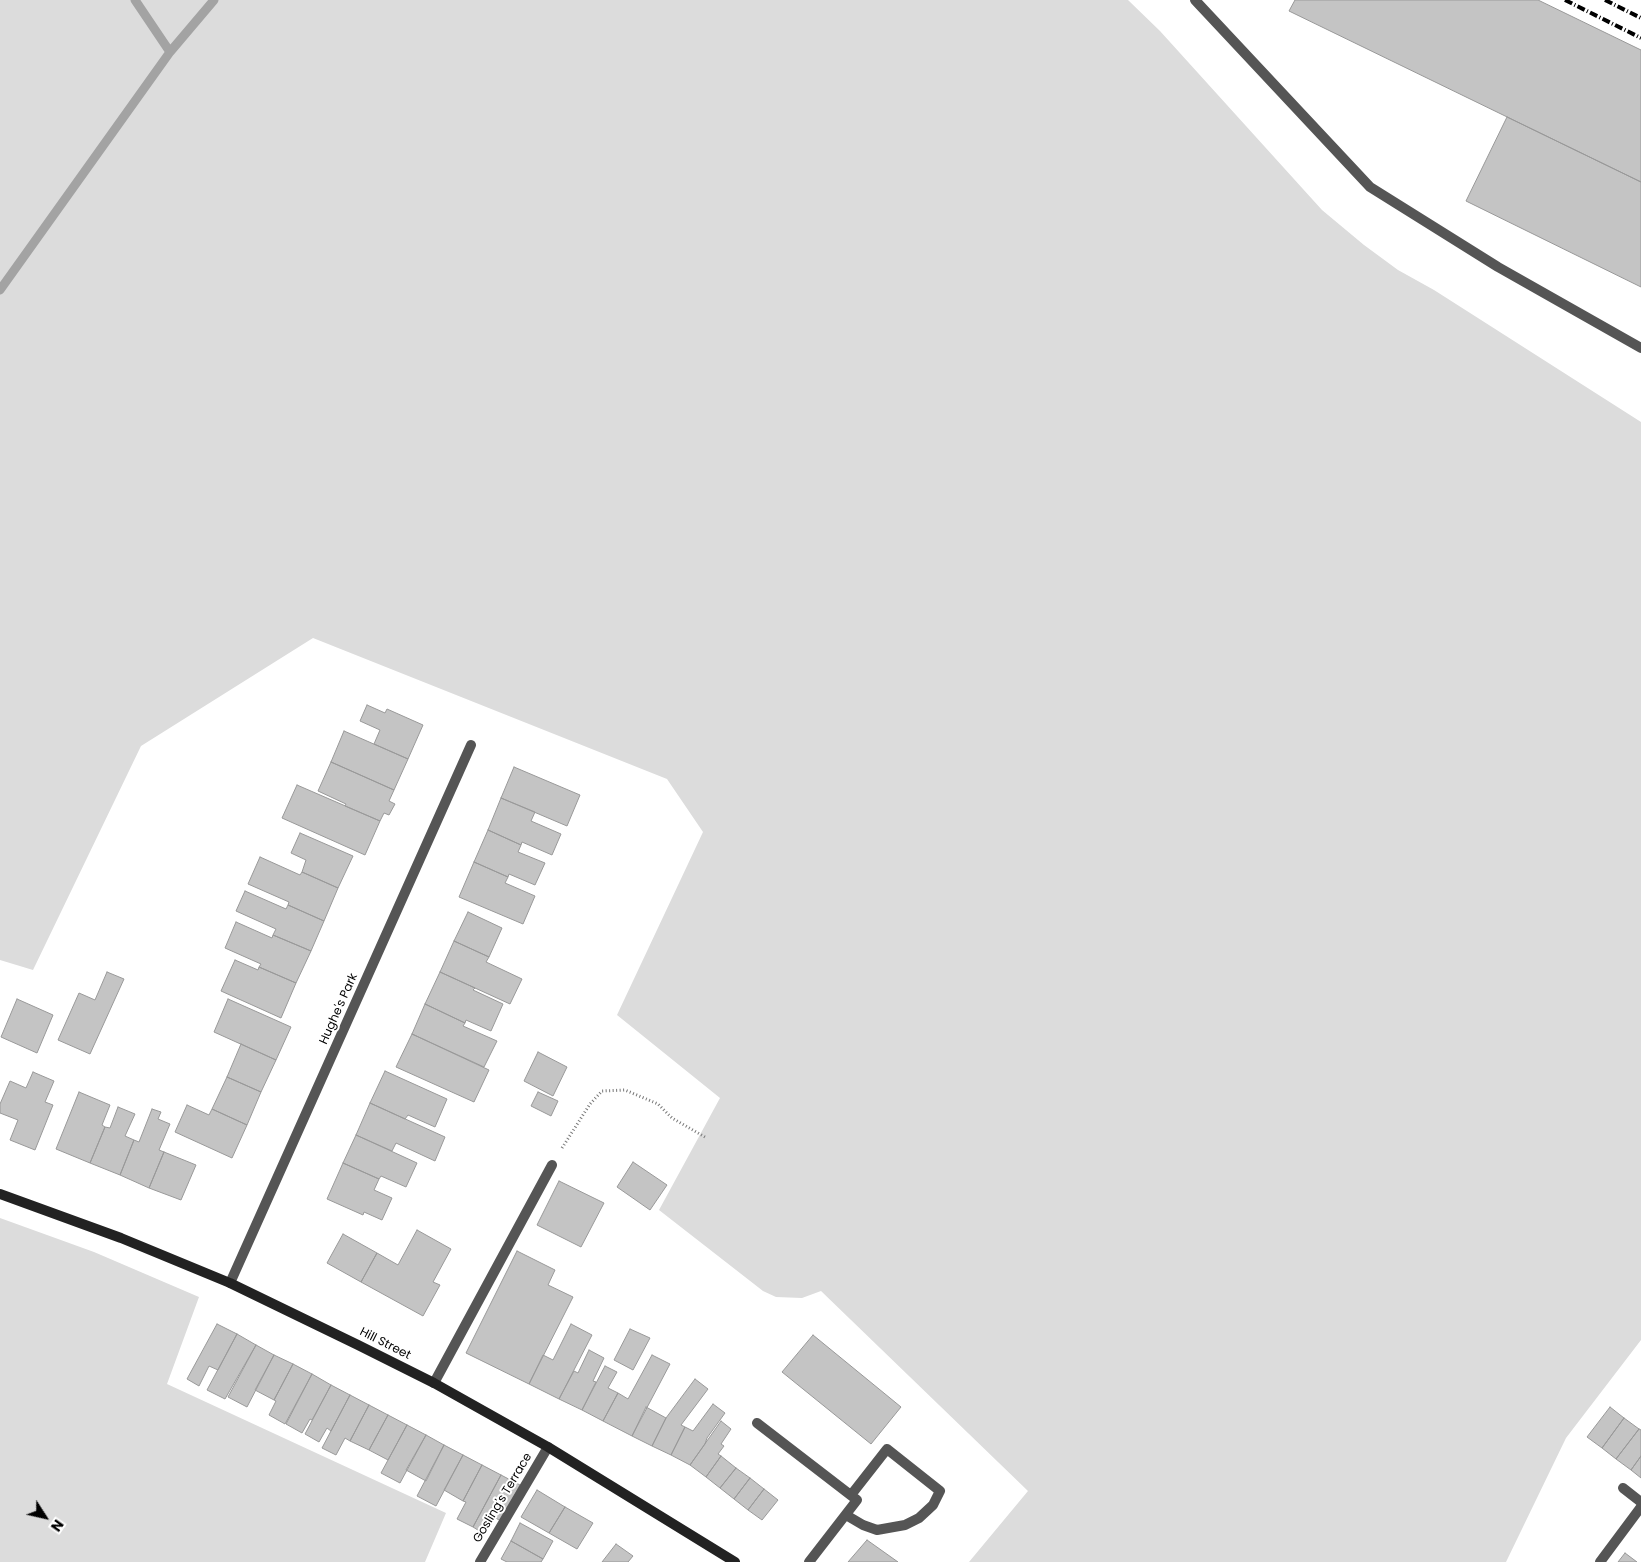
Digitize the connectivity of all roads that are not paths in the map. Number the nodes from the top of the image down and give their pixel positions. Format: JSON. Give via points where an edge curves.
{"nodes":[{"id":1,"x":1195,"y":0,"type":"edge"},
{"id":2,"x":1641,"y":348,"type":"edge"},
{"id":3,"x":471,"y":745,"type":"dead end"},
{"id":4,"x":552,"y":1165,"type":"road end"},
{"id":5,"x":0,"y":1194,"type":"edge"},
{"id":6,"x":230,"y":1283,"type":"junction"},
{"id":7,"x":434,"y":1383,"type":"junction"},
{"id":8,"x":757,"y":1423,"type":"dead end"},
{"id":9,"x":548,"y":1447,"type":"junction"},
{"id":10,"x":1623,"y":1488,"type":"dead end"},
{"id":11,"x":851,"y":1495,"type":"junction"},
{"id":12,"x":1641,"y":1502,"type":"edge"},
{"id":13,"x":1641,"y":1508,"type":"edge"},
{"id":14,"x":846,"y":1515,"type":"junction"},
{"id":15,"x":728,"y":1560,"type":"edge"},
{"id":16,"x":480,"y":1562,"type":"edge"},
{"id":17,"x":809,"y":1562,"type":"edge"},
{"id":18,"x":1600,"y":1562,"type":"edge"}],
"edges":[{"from":1,"to":2,"type":"street","via":[[1370,187],[1498,267]]},
{"from":3,"to":6,"type":"street","name":"Hughe's Park"},
{"from":4,"to":7,"type":"street"},
{"from":5,"to":6,"type":"main road","name":"Hill Street","via":[[121,1238]]},
{"from":6,"to":7,"type":"main road","name":"Hill Street"},
{"from":7,"to":9,"type":"main road","name":"Hill Street"},
{"from":8,"to":11,"type":"street"},
{"from":9,"to":15,"type":"main road","name":"Hill Street"},
{"from":9,"to":16,"type":"street","name":"Gosling's Terrace"},
{"from":10,"to":12,"type":"street"},
{"from":11,"to":14,"type":"street","via":[[857,1500]]},
{"from":11,"to":14,"type":"street","via":[[887,1448],[940,1491],[919,1518],[906,1525],[877,1530]]},
{"from":13,"to":18,"type":"street"},
{"from":14,"to":17,"type":"street"}]}
